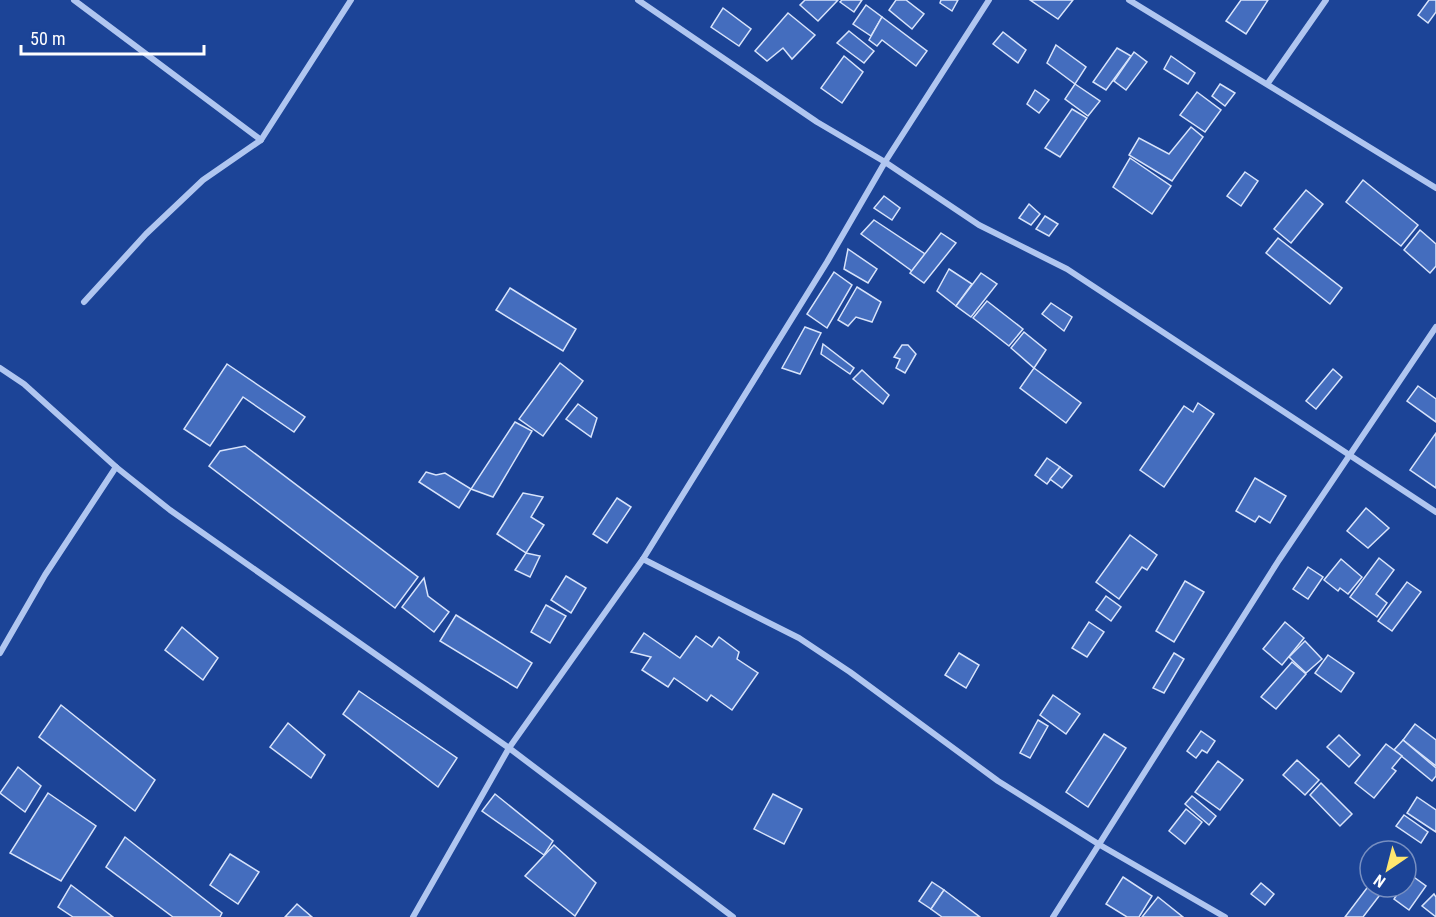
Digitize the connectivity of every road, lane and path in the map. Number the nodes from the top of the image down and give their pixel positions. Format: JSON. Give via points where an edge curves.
{"nodes":[{"id":1,"x":74,"y":0,"type":"edge"},
{"id":2,"x":351,"y":0,"type":"edge"},
{"id":3,"x":638,"y":0,"type":"edge"},
{"id":4,"x":988,"y":0,"type":"edge"},
{"id":5,"x":1129,"y":0,"type":"edge"},
{"id":6,"x":1326,"y":0,"type":"edge"},
{"id":7,"x":1268,"y":83,"type":"junction"},
{"id":8,"x":261,"y":140,"type":"junction"},
{"id":9,"x":885,"y":162,"type":"junction"},
{"id":10,"x":1436,"y":188,"type":"edge"},
{"id":11,"x":84,"y":302,"type":"dead end"},
{"id":12,"x":1436,"y":327,"type":"edge"},
{"id":13,"x":0,"y":368,"type":"edge"},
{"id":14,"x":1351,"y":456,"type":"junction"},
{"id":15,"x":116,"y":467,"type":"junction"},
{"id":16,"x":1436,"y":512,"type":"edge"},
{"id":17,"x":643,"y":559,"type":"junction"},
{"id":18,"x":0,"y":653,"type":"edge"},
{"id":19,"x":509,"y":748,"type":"junction"},
{"id":20,"x":1100,"y":845,"type":"junction"},
{"id":21,"x":413,"y":917,"type":"edge"},
{"id":22,"x":732,"y":917,"type":"edge"},
{"id":23,"x":1053,"y":917,"type":"edge"},
{"id":24,"x":1225,"y":917,"type":"edge"}],
"edges":[{"from":1,"to":8,"type":"street"},
{"from":2,"to":8,"type":"street"},
{"from":3,"to":9,"type":"street","via":[[817,122]]},
{"from":4,"to":9,"type":"street"},
{"from":5,"to":7,"type":"street"},
{"from":6,"to":7,"type":"street"},
{"from":7,"to":10,"type":"street"},
{"from":8,"to":11,"type":"street","via":[[203,180],[146,234]]},
{"from":9,"to":14,"type":"street","via":[[979,225],[1067,269]]},
{"from":9,"to":17,"type":"street"},
{"from":12,"to":14,"type":"street"},
{"from":13,"to":15,"type":"street","via":[[24,384]]},
{"from":14,"to":16,"type":"street"},
{"from":14,"to":20,"type":"street","via":[[1279,560]]},
{"from":15,"to":18,"type":"street","via":[[45,575]]},
{"from":15,"to":19,"type":"street","via":[[170,510]]},
{"from":17,"to":19,"type":"street"},
{"from":17,"to":20,"type":"street","via":[[799,638],[998,781]]},
{"from":19,"to":21,"type":"street"},
{"from":19,"to":22,"type":"street"},
{"from":20,"to":23,"type":"street"},
{"from":20,"to":24,"type":"street"}]}
